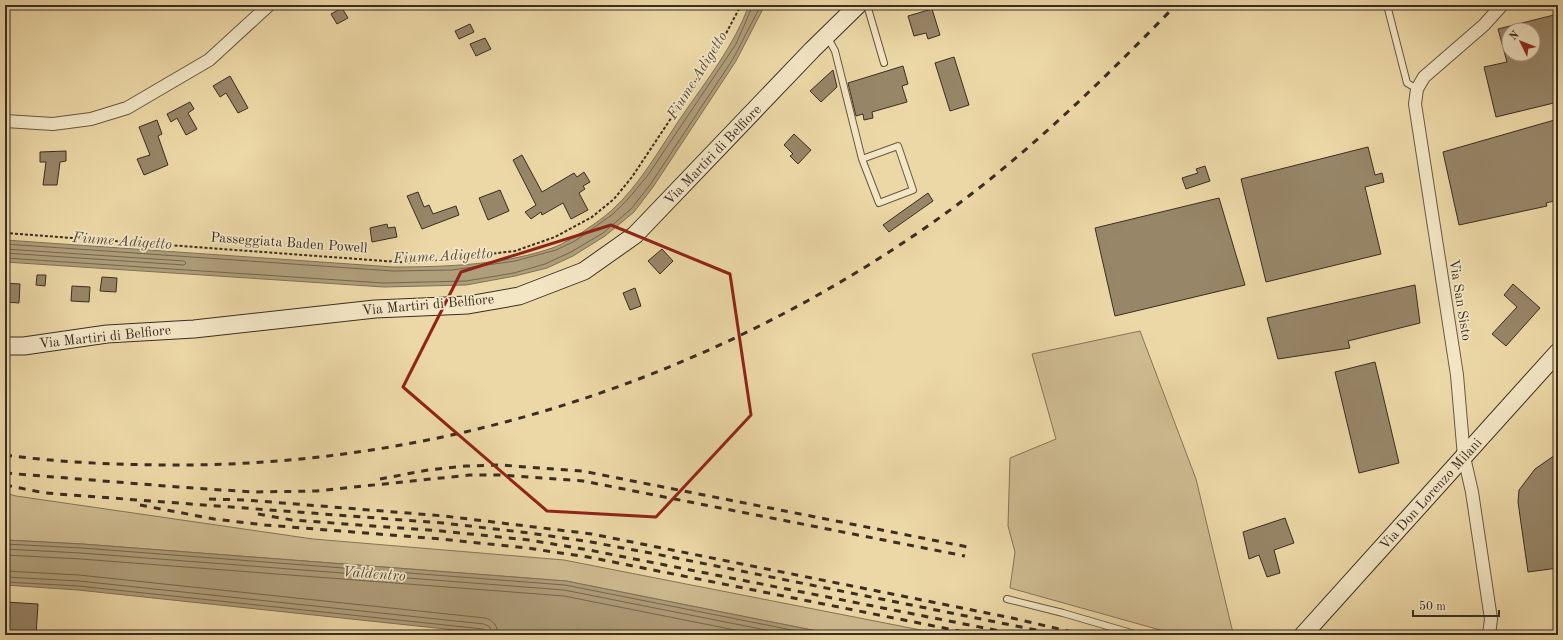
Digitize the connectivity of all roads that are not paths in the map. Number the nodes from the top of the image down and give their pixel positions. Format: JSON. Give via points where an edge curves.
{"nodes":[{"id":1,"x":269,"y":5,"type":"edge"},
{"id":2,"x":858,"y":5,"type":"edge"},
{"id":3,"x":867,"y":5,"type":"edge"},
{"id":4,"x":1387,"y":5,"type":"edge"},
{"id":5,"x":1502,"y":5,"type":"edge"},
{"id":6,"x":827,"y":35,"type":"junction"},
{"id":7,"x":884,"y":63,"type":"dead end"},
{"id":8,"x":1417,"y":89,"type":"junction"},
{"id":9,"x":5,"y":121,"type":"edge"},
{"id":10,"x":862,"y":159,"type":"junction"},
{"id":11,"x":5,"y":346,"type":"edge"},
{"id":12,"x":1558,"y":352,"type":"edge"},
{"id":13,"x":1464,"y":457,"type":"junction"},
{"id":14,"x":1007,"y":599,"type":"dead end"},
{"id":15,"x":1138,"y":635,"type":"edge"},
{"id":16,"x":1303,"y":635,"type":"edge"},
{"id":17,"x":1489,"y":635,"type":"edge"}],
"edges":[{"from":1,"to":9,"type":"street","via":[[209,60],[126,108],[91,119],[53,124]]},
{"from":2,"to":6,"type":"street","name":"Via Martiri di Belfiore"},
{"from":3,"to":7,"type":"lane"},
{"from":4,"to":8,"type":"lane","via":[[1407,83]]},
{"from":5,"to":8,"type":"street","via":[[1484,25],[1424,77]]},
{"from":6,"to":10,"type":"lane","via":[[835,51]]},
{"from":6,"to":11,"type":"street","name":"Via Martiri di Belfiore","via":[[635,236],[584,271],[519,296],[468,305],[375,309]]},
{"from":8,"to":13,"type":"street","name":"Via San Sisto","via":[[1415,104],[1457,375]]},
{"from":10,"to":10,"type":"lane","via":[[879,203],[913,190],[898,146]]},
{"from":12,"to":13,"type":"street","name":"Via Don Lorenzo Milani"},
{"from":13,"to":16,"type":"street","name":"Via Don Lorenzo Milani"},
{"from":13,"to":17,"type":"street","name":"Via San Sisto","via":[[1472,492],[1491,619]]},
{"from":14,"to":15,"type":"lane"}]}
